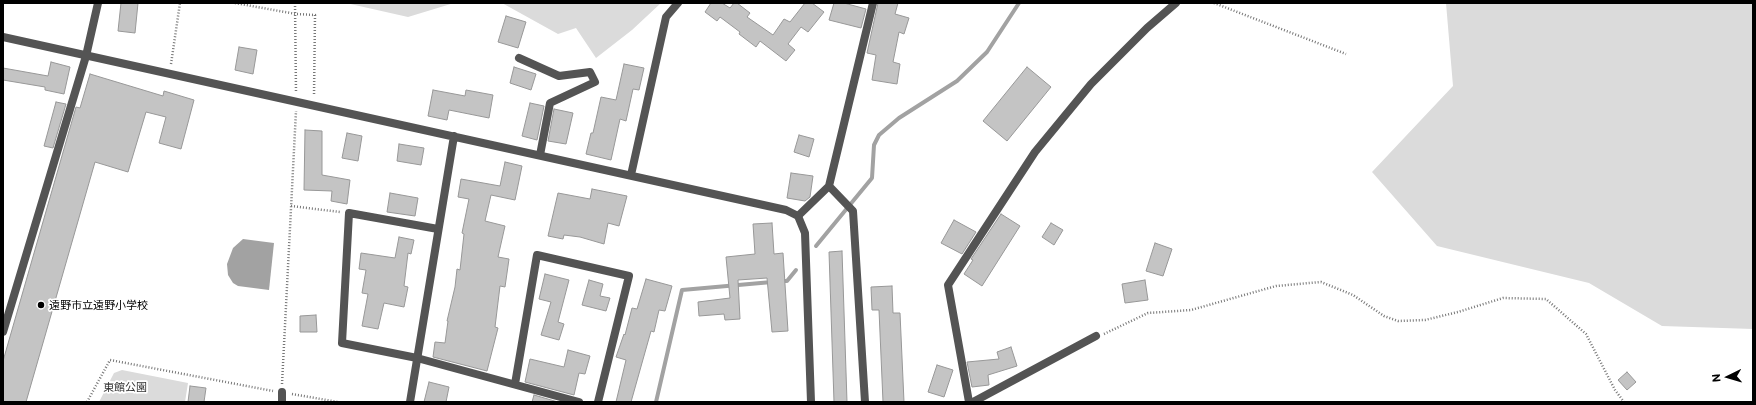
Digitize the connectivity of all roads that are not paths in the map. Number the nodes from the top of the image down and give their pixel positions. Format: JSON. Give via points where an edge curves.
{"nodes":[{"id":1,"x":98,"y":3,"type":"edge"},
{"id":2,"x":678,"y":3,"type":"edge"},
{"id":3,"x":874,"y":3,"type":"edge"},
{"id":4,"x":1176,"y":3,"type":"edge"},
{"id":5,"x":3,"y":37,"type":"edge"},
{"id":6,"x":86,"y":56,"type":"junction"},
{"id":7,"x":519,"y":58,"type":"dead end"},
{"id":8,"x":454,"y":136,"type":"junction"},
{"id":9,"x":540,"y":155,"type":"junction"},
{"id":10,"x":631,"y":176,"type":"junction"},
{"id":11,"x":829,"y":186,"type":"junction"},
{"id":12,"x":798,"y":216,"type":"junction"},
{"id":13,"x":438,"y":229,"type":"junction"},
{"id":14,"x":3,"y":332,"type":"edge"},
{"id":15,"x":1096,"y":336,"type":"road end"},
{"id":16,"x":417,"y":358,"type":"junction"},
{"id":17,"x":515,"y":384,"type":"junction"},
{"id":18,"x":282,"y":392,"type":"road end"},
{"id":19,"x":282,"y":402,"type":"edge"},
{"id":20,"x":410,"y":402,"type":"edge"},
{"id":21,"x":579,"y":402,"type":"edge"},
{"id":22,"x":598,"y":402,"type":"edge"},
{"id":23,"x":811,"y":402,"type":"edge"},
{"id":24,"x":865,"y":402,"type":"edge"},
{"id":25,"x":970,"y":402,"type":"edge"},
{"id":26,"x":973,"y":402,"type":"edge"}],
"edges":[{"from":1,"to":6,"type":"street"},
{"from":2,"to":10,"type":"street","via":[[666,17]]},
{"from":3,"to":11,"type":"street"},
{"from":4,"to":25,"type":"street","via":[[1091,84],[1035,152],[948,285]]},
{"from":5,"to":6,"type":"street"},
{"from":6,"to":8,"type":"street"},
{"from":6,"to":14,"type":"street"},
{"from":7,"to":9,"type":"street","via":[[559,76],[590,72],[595,82],[550,103]]},
{"from":8,"to":9,"type":"street"},
{"from":8,"to":13,"type":"street"},
{"from":9,"to":10,"type":"street"},
{"from":10,"to":12,"type":"street","via":[[786,210]]},
{"from":11,"to":12,"type":"street"},
{"from":11,"to":24,"type":"street","via":[[853,211]]},
{"from":12,"to":23,"type":"street","via":[[805,234]]},
{"from":13,"to":16,"type":"street"},
{"from":13,"to":16,"type":"street","via":[[349,213],[342,343]]},
{"from":15,"to":26,"type":"street"},
{"from":16,"to":17,"type":"street"},
{"from":16,"to":20,"type":"street"},
{"from":17,"to":21,"type":"street"},
{"from":17,"to":22,"type":"street","via":[[537,255],[630,276]]},
{"from":18,"to":19,"type":"street"}]}
